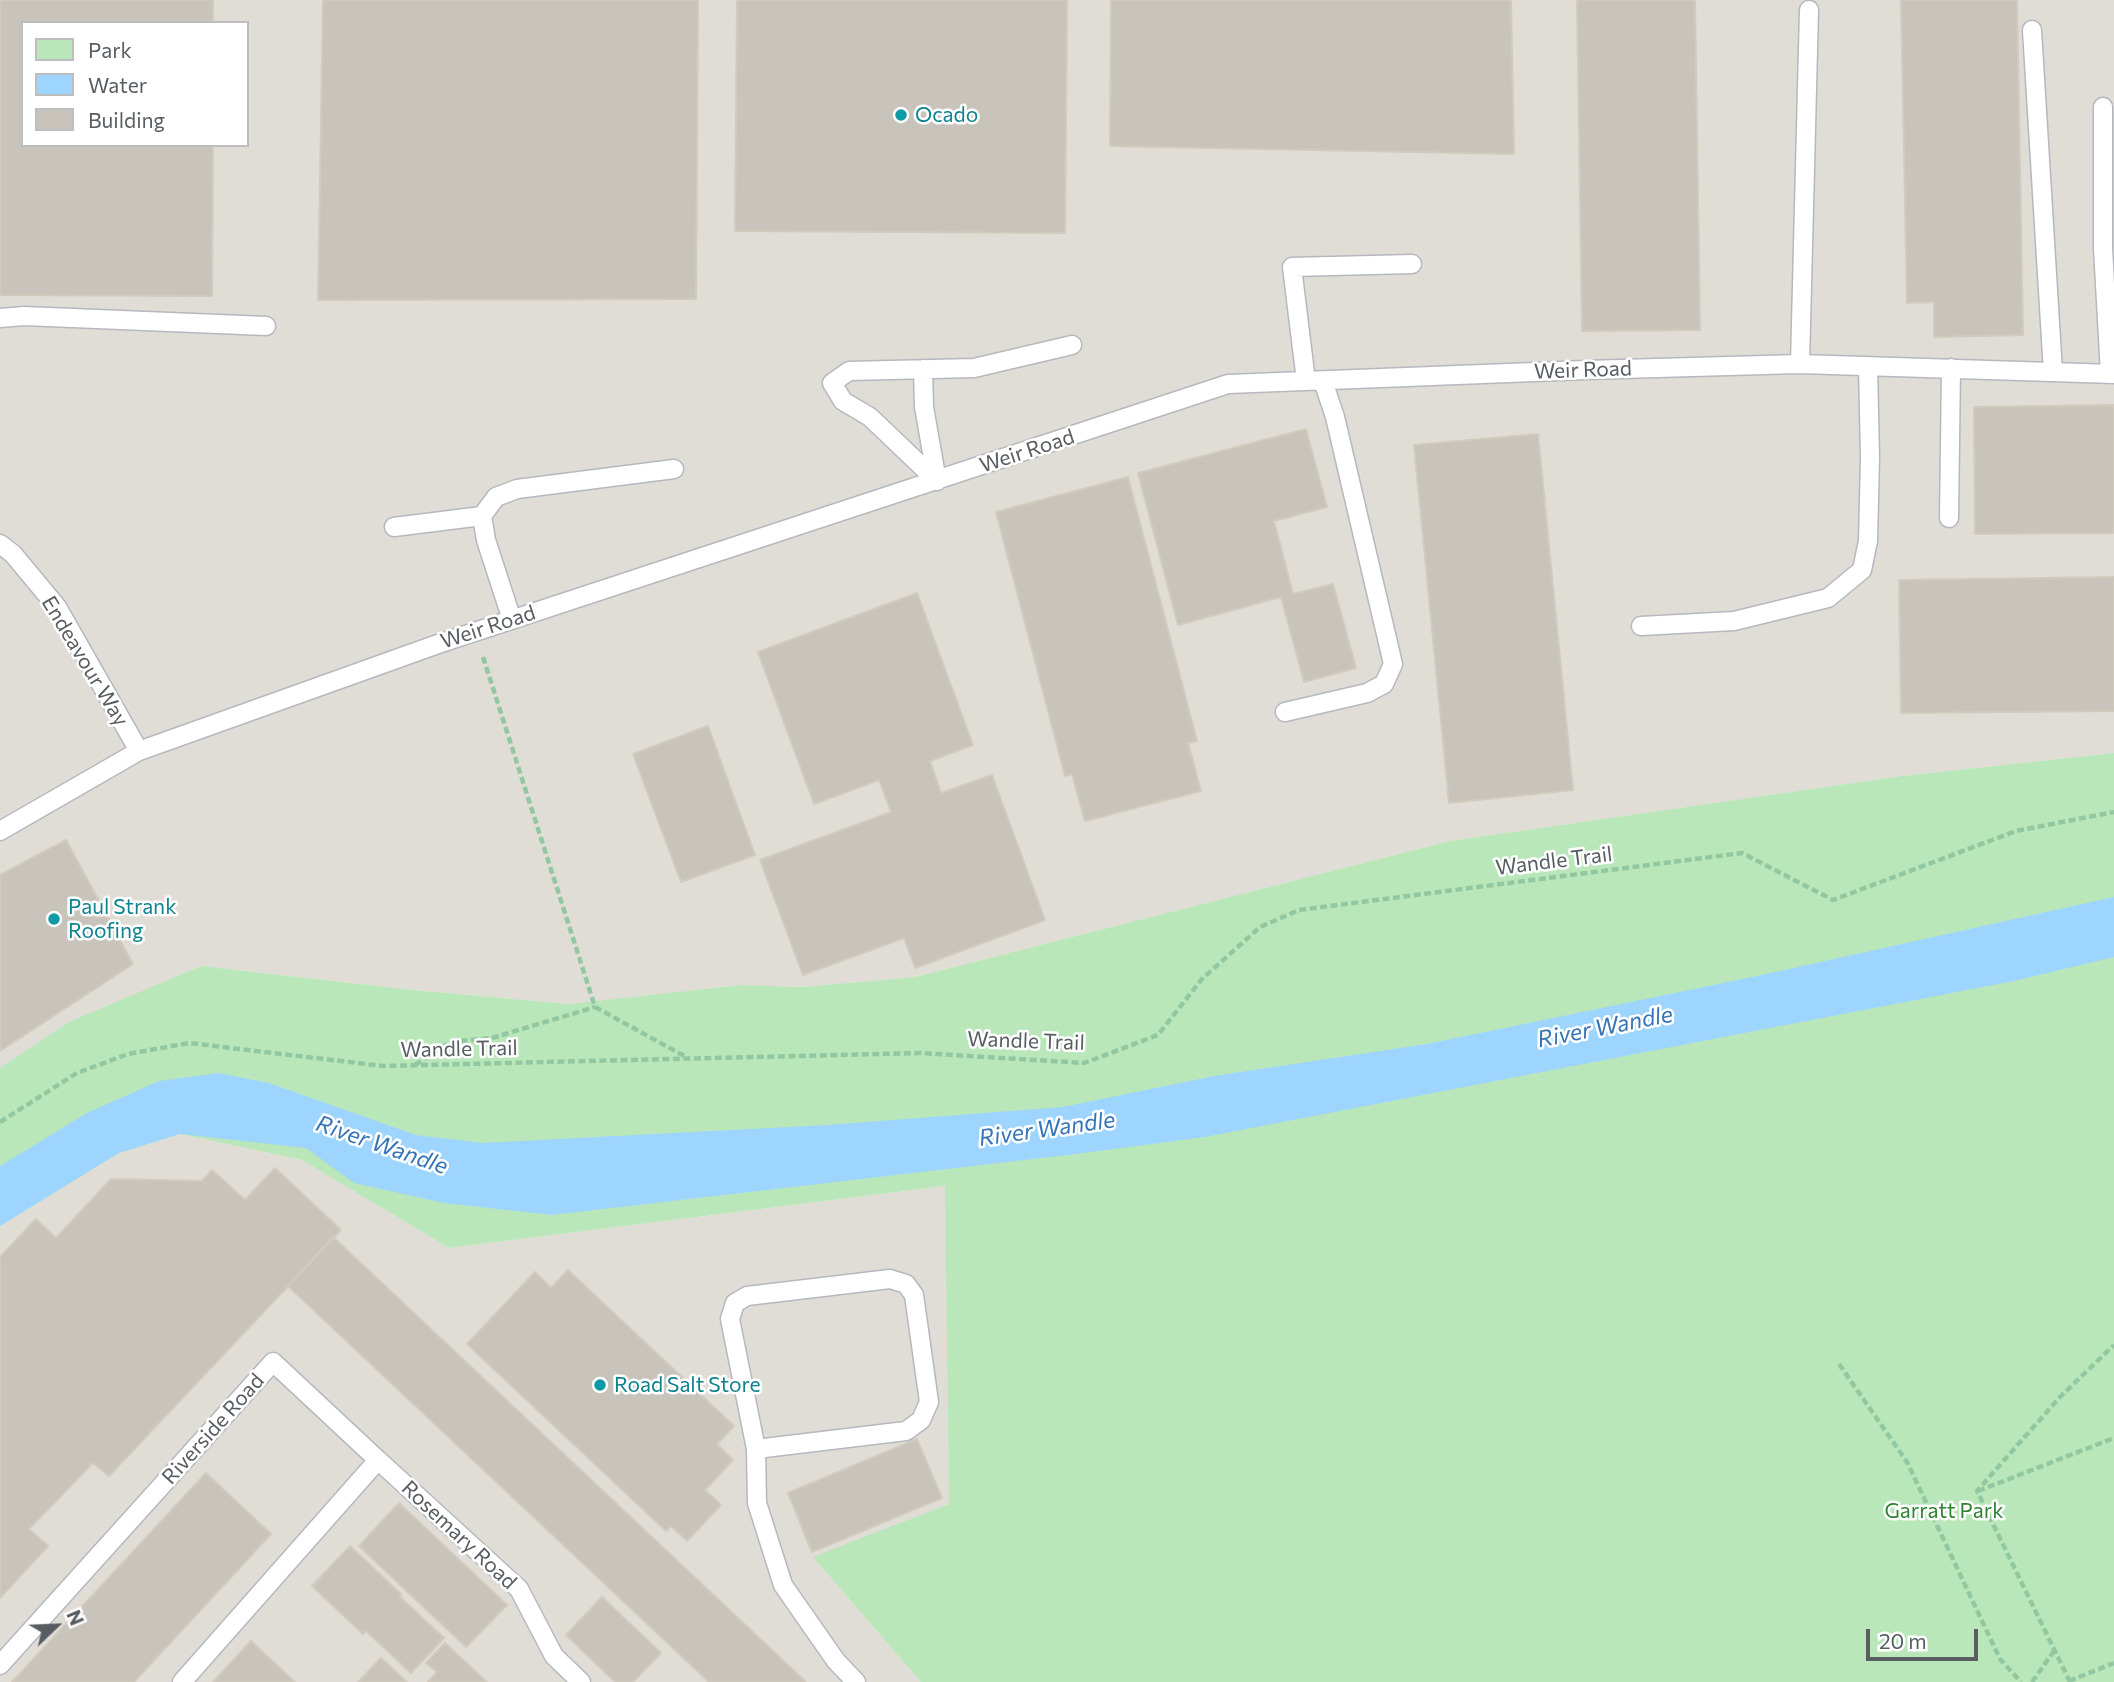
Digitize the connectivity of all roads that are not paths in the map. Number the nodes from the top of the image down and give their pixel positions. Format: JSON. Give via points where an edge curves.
{"nodes":[{"id":1,"x":1809,"y":10,"type":"dead end"},
{"id":2,"x":2032,"y":30,"type":"dead end"},
{"id":3,"x":2103,"y":107,"type":"dead end"},
{"id":4,"x":1412,"y":264,"type":"dead end"},
{"id":5,"x":0,"y":318,"type":"edge"},
{"id":6,"x":266,"y":326,"type":"dead end"},
{"id":7,"x":1072,"y":345,"type":"dead end"},
{"id":8,"x":1800,"y":364,"type":"junction"},
{"id":9,"x":1868,"y":366,"type":"junction"},
{"id":10,"x":1951,"y":368,"type":"junction"},
{"id":11,"x":923,"y":369,"type":"junction"},
{"id":12,"x":2053,"y":372,"type":"junction"},
{"id":13,"x":2112,"y":374,"type":"edge"},
{"id":14,"x":1314,"y":381,"type":"junction"},
{"id":15,"x":674,"y":469,"type":"dead end"},
{"id":16,"x":937,"y":481,"type":"junction"},
{"id":17,"x":482,"y":516,"type":"junction"},
{"id":18,"x":1949,"y":518,"type":"dead end"},
{"id":19,"x":394,"y":527,"type":"dead end"},
{"id":20,"x":0,"y":544,"type":"edge"},
{"id":21,"x":512,"y":620,"type":"junction"},
{"id":22,"x":1641,"y":626,"type":"dead end"},
{"id":23,"x":1285,"y":712,"type":"dead end"},
{"id":24,"x":139,"y":751,"type":"junction"},
{"id":25,"x":0,"y":831,"type":"edge"},
{"id":26,"x":756,"y":1449,"type":"junction"},
{"id":27,"x":378,"y":1460,"type":"junction"},
{"id":28,"x":0,"y":1665,"type":"edge"},
{"id":29,"x":182,"y":1682,"type":"edge"},
{"id":30,"x":581,"y":1682,"type":"edge"},
{"id":31,"x":856,"y":1682,"type":"edge"}],
"edges":[{"from":1,"to":8,"type":"lane"},
{"from":2,"to":12,"type":"lane"},
{"from":3,"to":13,"type":"lane","via":[[2103,248]]},
{"from":4,"to":14,"type":"lane","via":[[1292,267]]},
{"from":5,"to":6,"type":"lane"},
{"from":7,"to":11,"type":"lane","via":[[974,368]]},
{"from":8,"to":9,"type":"lane","name":"Weir Road"},
{"from":8,"to":14,"type":"lane","name":"Weir Road"},
{"from":9,"to":10,"type":"lane","name":"Weir Road"},
{"from":9,"to":22,"type":"lane","via":[[1868,541],[1862,570],[1828,598],[1734,621]]},
{"from":10,"to":12,"type":"lane","name":"Weir Road"},
{"from":10,"to":18,"type":"lane"},
{"from":11,"to":16,"type":"lane","via":[[924,407]]},
{"from":11,"to":16,"type":"lane","via":[[849,371],[832,383],[843,401],[870,417]]},
{"from":12,"to":13,"type":"lane","name":"Weir Road"},
{"from":14,"to":16,"type":"lane","name":"Weir Road","via":[[1228,384]]},
{"from":14,"to":23,"type":"lane","via":[[1335,417],[1392,664],[1384,684],[1367,693]]},
{"from":15,"to":17,"type":"lane","via":[[517,489],[496,497]]},
{"from":16,"to":21,"type":"lane","name":"Weir Road"},
{"from":17,"to":19,"type":"lane"},
{"from":17,"to":21,"type":"lane"},
{"from":20,"to":24,"type":"lane","name":"Endeavour Way","via":[[57,607]]},
{"from":21,"to":24,"type":"lane","name":"Weir Road"},
{"from":24,"to":25,"type":"lane","name":"Weir Road"},
{"from":26,"to":26,"type":"lane","via":[[906,1432],[921,1420],[929,1402],[914,1295],[906,1284],[890,1279],[747,1296],[735,1303],[730,1319]]},
{"from":26,"to":31,"type":"lane","via":[[757,1503],[783,1586]]},
{"from":27,"to":28,"type":"lane","name":"Riverside Road","via":[[273,1362]]},
{"from":27,"to":29,"type":"lane"},
{"from":27,"to":30,"type":"lane","name":"Rosemary Road","via":[[519,1589],[554,1656]]}]}
